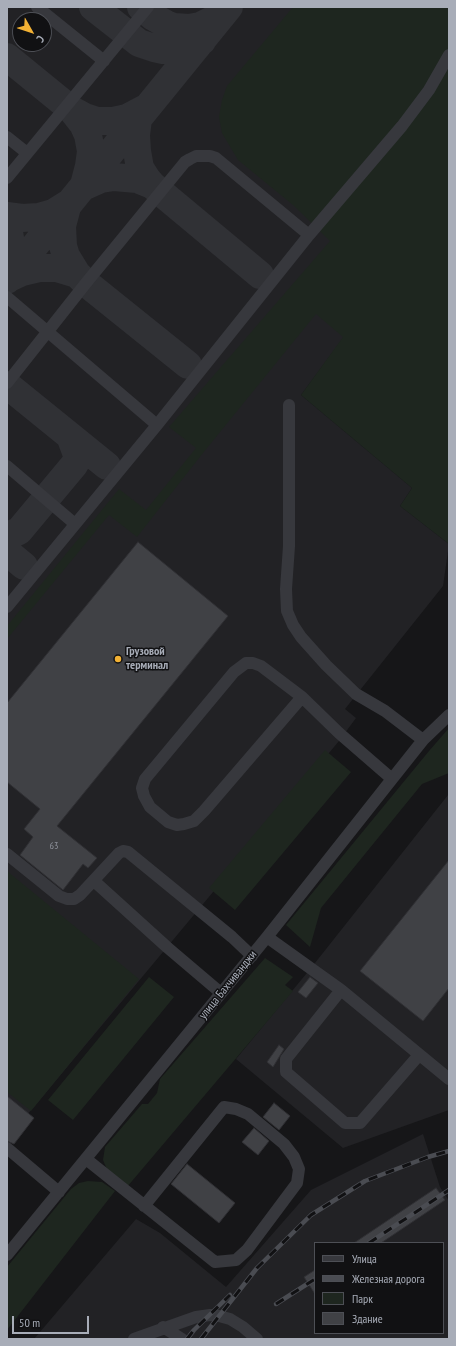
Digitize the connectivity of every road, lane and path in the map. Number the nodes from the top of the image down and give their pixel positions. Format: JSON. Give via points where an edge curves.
{"nodes":[{"id":1,"x":37,"y":7,"type":"edge"},
{"id":2,"x":148,"y":7,"type":"edge"},
{"id":3,"x":449,"y":55,"type":"edge"},
{"id":4,"x":104,"y":61,"type":"junction"},
{"id":5,"x":7,"y":137,"type":"edge"},
{"id":6,"x":27,"y":153,"type":"junction"},
{"id":7,"x":7,"y":178,"type":"edge"},
{"id":8,"x":309,"y":235,"type":"junction"},
{"id":9,"x":7,"y":297,"type":"edge"},
{"id":10,"x":48,"y":332,"type":"junction"},
{"id":11,"x":7,"y":383,"type":"edge"},
{"id":12,"x":289,"y":405,"type":"dead end"},
{"id":13,"x":157,"y":425,"type":"junction"},
{"id":14,"x":7,"y":466,"type":"edge"},
{"id":15,"x":75,"y":524,"type":"junction"},
{"id":16,"x":7,"y":607,"type":"edge"},
{"id":17,"x":302,"y":697,"type":"junction"},
{"id":18,"x":449,"y":715,"type":"edge"},
{"id":19,"x":424,"y":740,"type":"junction"},
{"id":20,"x":392,"y":779,"type":"junction"},
{"id":21,"x":7,"y":854,"type":"edge"},
{"id":22,"x":94,"y":881,"type":"junction"},
{"id":23,"x":267,"y":937,"type":"junction"},
{"id":24,"x":252,"y":956,"type":"junction"},
{"id":25,"x":341,"y":990,"type":"junction"},
{"id":26,"x":222,"y":993,"type":"junction"},
{"id":27,"x":419,"y":1055,"type":"junction"},
{"id":28,"x":449,"y":1079,"type":"edge"},
{"id":29,"x":7,"y":1148,"type":"edge"},
{"id":30,"x":86,"y":1159,"type":"junction"},
{"id":31,"x":59,"y":1192,"type":"junction"},
{"id":32,"x":144,"y":1206,"type":"junction"},
{"id":33,"x":7,"y":1255,"type":"edge"},
{"id":34,"x":163,"y":1328,"type":"junction"},
{"id":35,"x":134,"y":1339,"type":"edge"},
{"id":36,"x":182,"y":1339,"type":"edge"},
{"id":37,"x":257,"y":1339,"type":"edge"}],
"edges":[{"from":1,"to":4,"type":"street"},
{"from":2,"to":4,"type":"street"},
{"from":3,"to":8,"type":"street","via":[[429,90],[402,126]]},
{"from":4,"to":6,"type":"street"},
{"from":5,"to":6,"type":"street"},
{"from":6,"to":7,"type":"street"},
{"from":8,"to":10,"type":"street","via":[[216,158],[196,156],[186,162]]},
{"from":8,"to":13,"type":"street"},
{"from":9,"to":10,"type":"street"},
{"from":10,"to":11,"type":"street"},
{"from":10,"to":13,"type":"street"},
{"from":12,"to":19,"type":"street","via":[[287,611],[301,637],[356,694],[385,711]]},
{"from":13,"to":15,"type":"street"},
{"from":14,"to":15,"type":"street"},
{"from":15,"to":16,"type":"street"},
{"from":17,"to":17,"type":"street","via":[[261,666],[253,663],[241,666],[145,779],[142,788],[150,808],[168,822],[177,825],[194,821]]},
{"from":17,"to":20,"type":"street"},
{"from":18,"to":19,"type":"street","name":"улица Бахчиванджи"},
{"from":19,"to":20,"type":"street","name":"улица Бахчиванджи"},
{"from":20,"to":23,"type":"street","name":"улица Бахчиванджи"},
{"from":21,"to":22,"type":"street","via":[[63,898],[74,899]]},
{"from":22,"to":24,"type":"street","via":[[119,853],[128,852]]},
{"from":22,"to":26,"type":"street"},
{"from":23,"to":24,"type":"street","name":"улица Бахчиванджи"},
{"from":23,"to":25,"type":"street"},
{"from":24,"to":26,"type":"street","name":"улица Бахчиванджи"},
{"from":25,"to":27,"type":"street"},
{"from":25,"to":27,"type":"street","via":[[286,1059],[286,1072],[345,1123],[360,1123]]},
{"from":26,"to":30,"type":"street","name":"улица Бахчиванджи"},
{"from":27,"to":28,"type":"street"},
{"from":29,"to":31,"type":"street"},
{"from":30,"to":31,"type":"street","name":"улица Бахчиванджи"},
{"from":30,"to":32,"type":"street"},
{"from":31,"to":33,"type":"street","name":"улица Бахчиванджи"},
{"from":32,"to":32,"type":"street","via":[[215,1262],[236,1260],[247,1250],[297,1183],[299,1169],[284,1144],[248,1114],[224,1108]]},
{"from":34,"to":35,"type":"street"},
{"from":34,"to":36,"type":"street"},
{"from":34,"to":37,"type":"street","via":[[196,1317],[219,1316],[230,1319]]}]}
